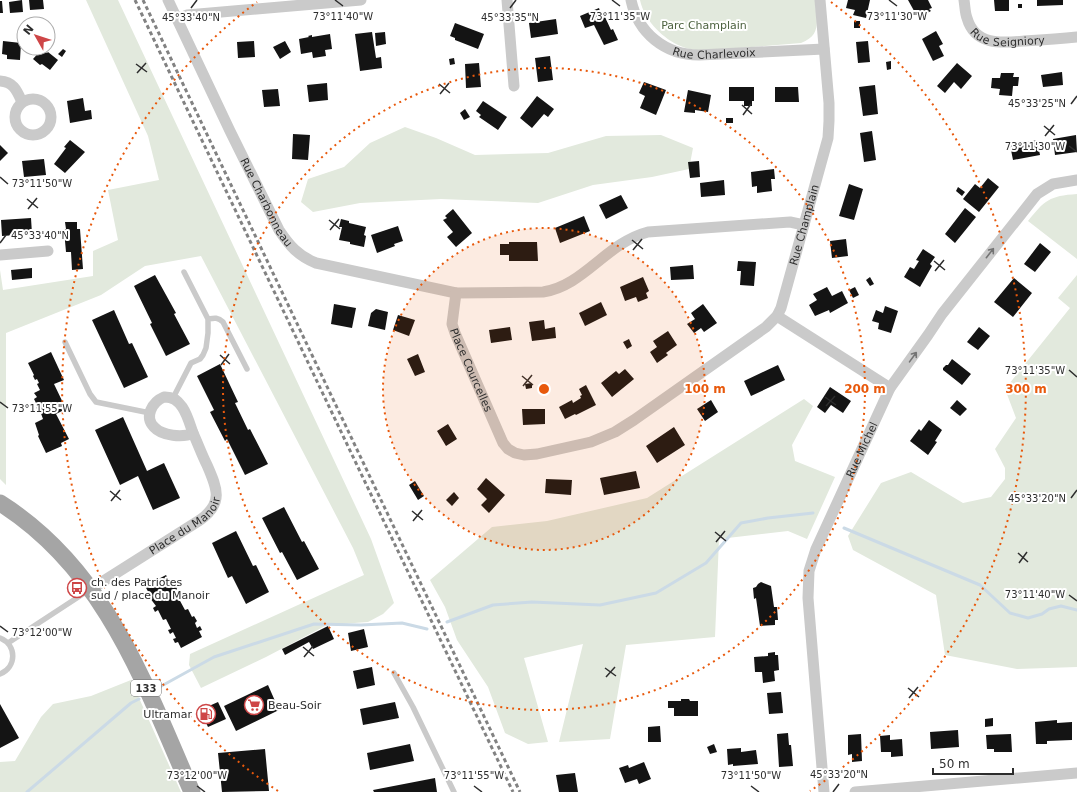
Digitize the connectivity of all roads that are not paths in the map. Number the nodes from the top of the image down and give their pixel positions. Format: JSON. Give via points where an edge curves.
{"nodes":[{"id":1,"x":168,"y":0,"type":"edge"},
{"id":2,"x":361,"y":0,"type":"edge"},
{"id":3,"x":507,"y":0,"type":"edge"},
{"id":4,"x":631,"y":0,"type":"edge"},
{"id":5,"x":820,"y":0,"type":"edge"},
{"id":6,"x":964,"y":0,"type":"edge"},
{"id":7,"x":326,"y":2,"type":"edge"},
{"id":8,"x":177,"y":19,"type":"junction"},
{"id":9,"x":1077,"y":37,"type":"edge"},
{"id":10,"x":824,"y":49,"type":"junction"},
{"id":11,"x":0,"y":81,"type":"edge"},
{"id":12,"x":514,"y":86,"type":"dead end"},
{"id":13,"x":22,"y":102,"type":"dead end"},
{"id":14,"x":1077,"y":180,"type":"edge"},
{"id":15,"x":804,"y":225,"type":"junction"},
{"id":16,"x":48,"y":251,"type":"dead end"},
{"id":17,"x":0,"y":255,"type":"edge"},
{"id":18,"x":184,"y":272,"type":"dead end"},
{"id":19,"x":456,"y":293,"type":"junction"},
{"id":20,"x":777,"y":316,"type":"junction"},
{"id":21,"x":208,"y":319,"type":"junction"},
{"id":22,"x":65,"y":342,"type":"dead end"},
{"id":23,"x":247,"y":369,"type":"dead end"},
{"id":24,"x":890,"y":388,"type":"junction"},
{"id":25,"x":173,"y":398,"type":"junction"},
{"id":26,"x":150,"y":413,"type":"junction"},
{"id":27,"x":193,"y":433,"type":"junction"},
{"id":28,"x":0,"y":503,"type":"edge"},
{"id":29,"x":91,"y":589,"type":"junction"},
{"id":30,"x":0,"y":638,"type":"edge"},
{"id":31,"x":8,"y":643,"type":"junction"},
{"id":32,"x":394,"y":673,"type":"dead end"},
{"id":33,"x":0,"y":674,"type":"edge"},
{"id":34,"x":1077,"y":773,"type":"edge"},
{"id":35,"x":192,"y":792,"type":"edge"},
{"id":36,"x":454,"y":792,"type":"edge"},
{"id":37,"x":824,"y":792,"type":"edge"},
{"id":38,"x":855,"y":792,"type":"edge"}],
"edges":[{"from":1,"to":8,"type":"street","name":"Rue Charbonneau"},
{"from":2,"to":7,"type":"street"},
{"from":3,"to":12,"type":"street"},
{"from":4,"to":10,"type":"street","name":"Rue Charlevoix","via":[[637,18],[648,34],[663,46],[680,53],[699,55]]},
{"from":5,"to":10,"type":"street","name":"Rue Champlain"},
{"from":6,"to":9,"type":"street","name":"Rue Seigniory","via":[[971,27],[980,37],[989,41],[1003,43]]},
{"from":7,"to":8,"type":"street","via":[[187,15]]},
{"from":8,"to":19,"type":"street","name":"Rue Charbonneau","via":[[279,230],[292,248],[304,258],[322,265]]},
{"from":10,"to":15,"type":"street","name":"Rue Champlain","via":[[829,130]]},
{"from":11,"to":13,"type":"street","via":[[14,86]]},
{"from":24,"to":14,"type":"street","name":"Rue Michel","one_way":true,"via":[[942,314],[1037,194],[1053,184]]},
{"from":15,"to":19,"type":"street","via":[[790,222],[648,232],[623,242],[571,282],[555,290]]},
{"from":15,"to":20,"type":"street","name":"Rue Champlain"},
{"from":16,"to":17,"type":"street"},
{"from":18,"to":21,"type":"lane"},
{"from":19,"to":20,"type":"street","name":"Place Courcelles","via":[[452,324],[454,333],[503,443],[512,452],[524,455],[583,444],[615,432],[766,327]]},
{"from":20,"to":24,"type":"street"},
{"from":21,"to":23,"type":"lane","via":[[215,318],[223,322]]},
{"from":21,"to":25,"type":"lane","via":[[206,348],[203,355],[191,363]]},
{"from":22,"to":26,"type":"lane","via":[[96,402]]},
{"from":24,"to":37,"type":"street","name":"Rue Michel","via":[[816,549],[809,572],[808,598]]},
{"from":25,"to":26,"type":"street","via":[[164,397],[158,400]]},
{"from":25,"to":27,"type":"street","name":"Place du Manoir","via":[[182,405]]},
{"from":26,"to":27,"type":"street","via":[[151,423],[158,430],[180,436]]},
{"from":27,"to":29,"type":"street","name":"Place du Manoir","via":[[217,489],[212,510]]},
{"from":28,"to":29,"type":"main road","number":"133","via":[[50,542]]},
{"from":29,"to":31,"type":"lane"},
{"from":29,"to":35,"type":"main road","number":"133","via":[[127,648]]},
{"from":30,"to":31,"type":"lane"},
{"from":31,"to":33,"type":"lane","via":[[12,649],[12,662],[9,668]]},
{"from":32,"to":36,"type":"lane"},
{"from":34,"to":38,"type":"street"}]}
